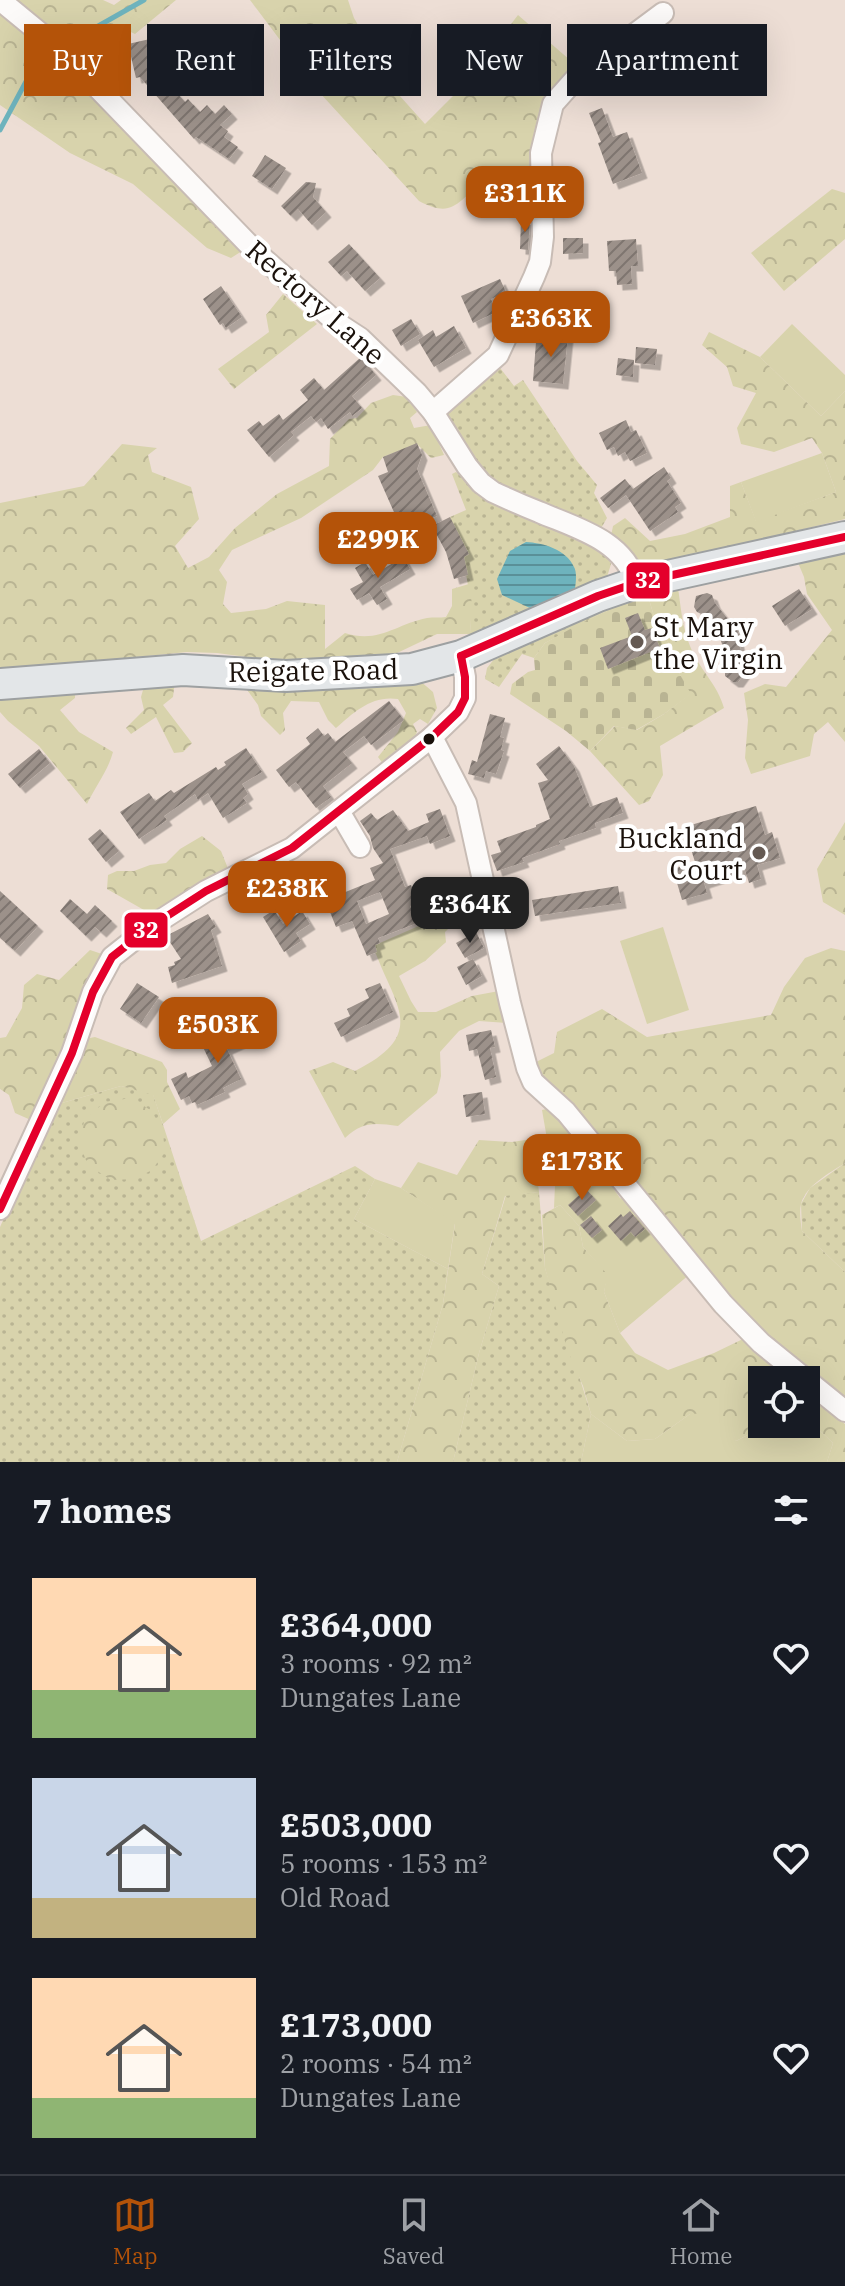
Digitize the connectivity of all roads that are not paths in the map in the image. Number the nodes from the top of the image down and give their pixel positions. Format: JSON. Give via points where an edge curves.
{"nodes":[{"id":1,"x":0,"y":0,"type":"edge"},
{"id":2,"x":663,"y":13,"type":"dead end"},
{"id":3,"x":433,"y":412,"type":"junction"},
{"id":4,"x":845,"y":537,"type":"edge"},
{"id":5,"x":636,"y":583,"type":"junction"},
{"id":6,"x":461,"y":656,"type":"junction"},
{"id":7,"x":0,"y":684,"type":"edge"},
{"id":8,"x":432,"y":737,"type":"junction"},
{"id":9,"x":339,"y":811,"type":"junction"},
{"id":10,"x":360,"y":847,"type":"dead end"},
{"id":11,"x":0,"y":1209,"type":"edge"},
{"id":12,"x":845,"y":1411,"type":"edge"}],
"edges":[{"from":1,"to":3,"type":"street","name":"Rectory Lane","via":[[62,51],[257,253],[360,338]]},
{"from":2,"to":3,"type":"street","via":[[577,77],[553,104],[541,153],[540,262],[498,355]]},
{"from":3,"to":5,"type":"street","name":"Rectory Lane","via":[[481,483],[591,533],[632,568]]},
{"from":4,"to":5,"type":"main road","name":"Reigate Road"},
{"from":5,"to":6,"type":"main road","name":"Reigate Road"},
{"from":6,"to":7,"type":"main road","name":"Reigate Road","via":[[412,669],[366,673],[286,676],[183,670]]},
{"from":6,"to":8,"type":"street","via":[[465,698]]},
{"from":8,"to":9,"type":"street"},
{"from":8,"to":12,"type":"street","via":[[466,803],[533,1082],[566,1112],[723,1304],[761,1343]]},
{"from":9,"to":10,"type":"street"},
{"from":9,"to":11,"type":"street","via":[[292,848],[206,891],[112,957]]}]}
